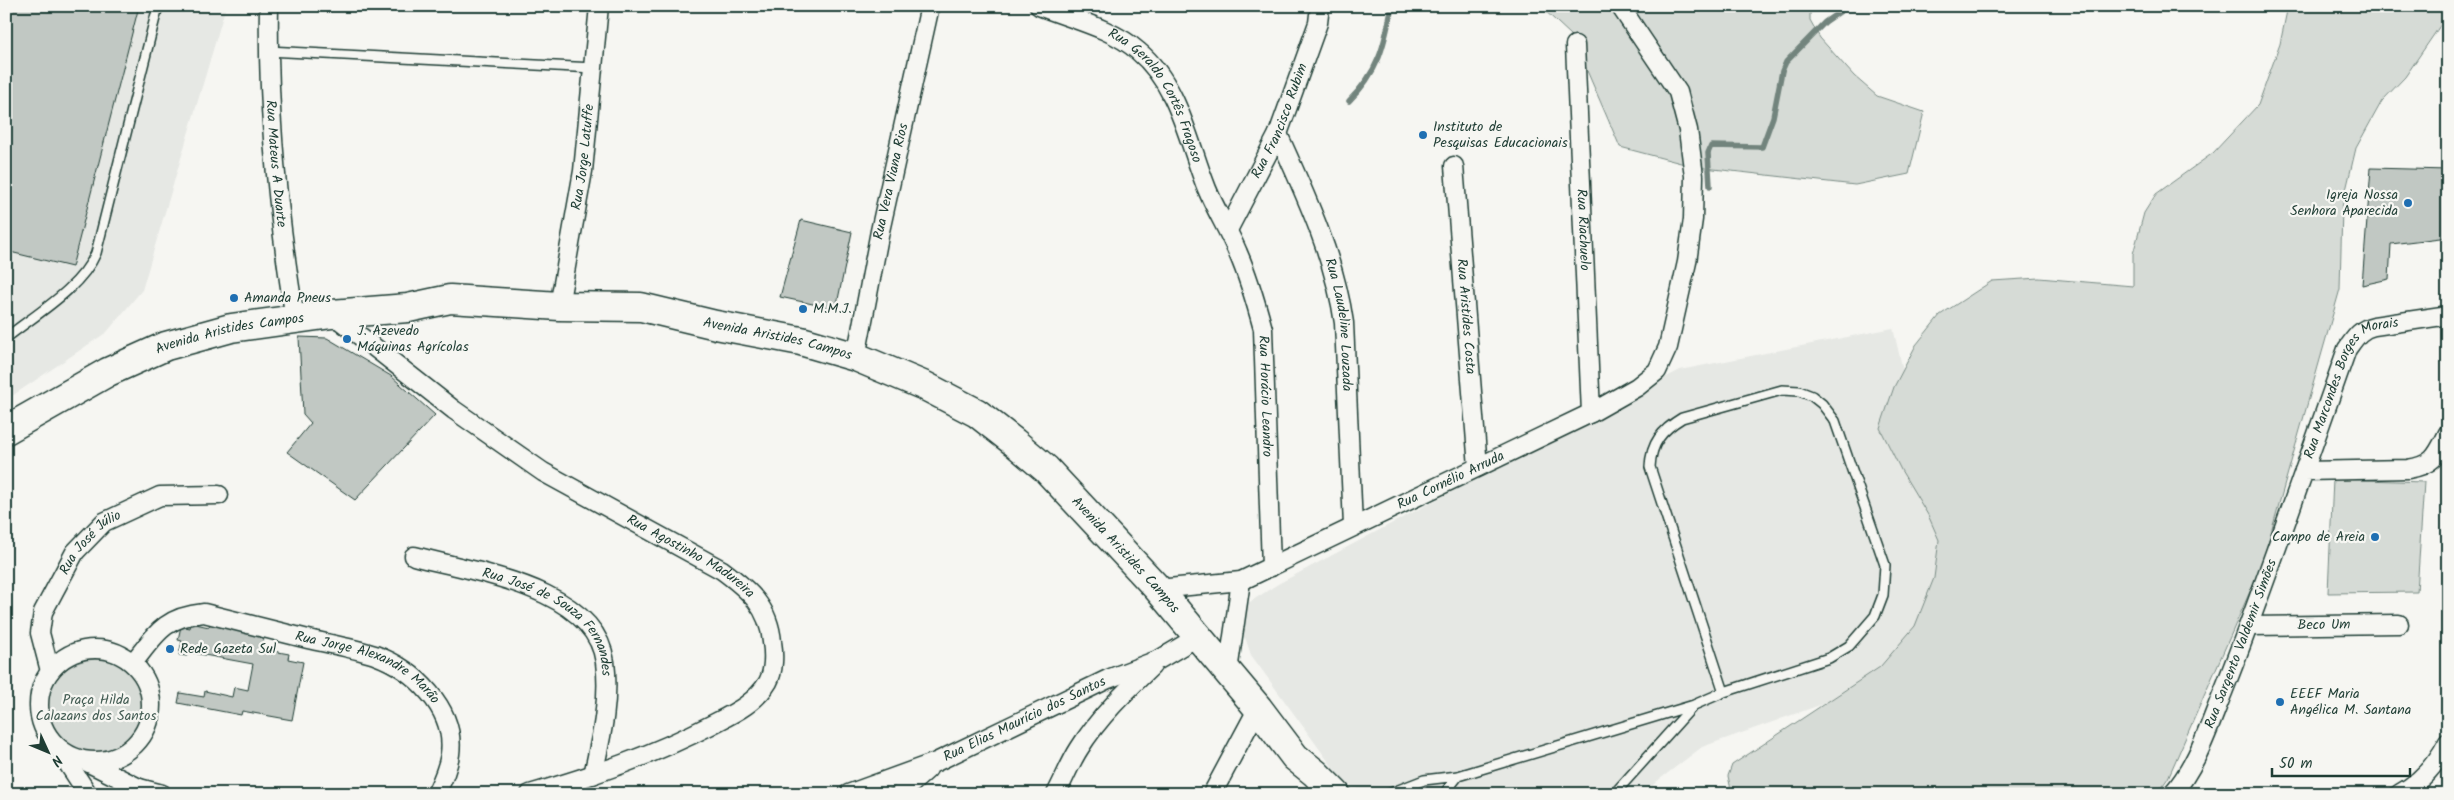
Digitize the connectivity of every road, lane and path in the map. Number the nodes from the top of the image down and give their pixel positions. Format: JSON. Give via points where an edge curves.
{"nodes":[{"id":1,"x":158,"y":6,"type":"edge"},
{"id":2,"x":269,"y":6,"type":"edge"},
{"id":3,"x":600,"y":6,"type":"edge"},
{"id":4,"x":930,"y":6,"type":"edge"},
{"id":5,"x":1038,"y":6,"type":"edge"},
{"id":6,"x":1320,"y":6,"type":"edge"},
{"id":7,"x":1620,"y":6,"type":"edge"},
{"id":8,"x":1575,"y":46,"type":"dead end"},
{"id":9,"x":268,"y":51,"type":"junction"},
{"id":10,"x":594,"y":68,"type":"junction"},
{"id":11,"x":1278,"y":134,"type":"junction"},
{"id":12,"x":1454,"y":166,"type":"dead end"},
{"id":13,"x":1228,"y":230,"type":"junction"},
{"id":14,"x":559,"y":306,"type":"junction"},
{"id":15,"x":332,"y":314,"type":"junction"},
{"id":16,"x":2442,"y":316,"type":"dead end"},
{"id":17,"x":295,"y":319,"type":"junction"},
{"id":18,"x":6,"y":338,"type":"edge"},
{"id":19,"x":856,"y":357,"type":"junction"},
{"id":20,"x":108,"y":372,"type":"junction"},
{"id":21,"x":1591,"y":413,"type":"junction"},
{"id":22,"x":6,"y":430,"type":"edge"},
{"id":23,"x":2448,"y":433,"type":"edge"},
{"id":24,"x":6,"y":448,"type":"edge"},
{"id":25,"x":1478,"y":467,"type":"junction"},
{"id":26,"x":2304,"y":470,"type":"junction"},
{"id":27,"x":219,"y":495,"type":"dead end"},
{"id":28,"x":1353,"y":526,"type":"junction"},
{"id":29,"x":414,"y":556,"type":"dead end"},
{"id":30,"x":1271,"y":567,"type":"junction"},
{"id":31,"x":1241,"y":581,"type":"junction"},
{"id":32,"x":1158,"y":588,"type":"junction"},
{"id":33,"x":2399,"y":624,"type":"dead end"},
{"id":34,"x":2249,"y":626,"type":"junction"},
{"id":35,"x":1199,"y":636,"type":"junction"},
{"id":36,"x":1160,"y":659,"type":"junction"},
{"id":37,"x":133,"y":663,"type":"junction"},
{"id":38,"x":50,"y":671,"type":"junction"},
{"id":39,"x":1228,"y":671,"type":"junction"},
{"id":40,"x":1724,"y":692,"type":"junction"},
{"id":41,"x":1694,"y":705,"type":"junction"},
{"id":42,"x":1258,"y":708,"type":"junction"},
{"id":43,"x":2448,"y":742,"type":"edge"},
{"id":44,"x":57,"y":747,"type":"junction"},
{"id":45,"x":1295,"y":757,"type":"junction"},
{"id":46,"x":82,"y":760,"type":"junction"},
{"id":47,"x":936,"y":762,"type":"junction"},
{"id":48,"x":593,"y":775,"type":"junction"},
{"id":49,"x":1458,"y":776,"type":"junction"},
{"id":50,"x":135,"y":791,"type":"edge"},
{"id":51,"x":88,"y":794,"type":"edge"},
{"id":52,"x":162,"y":794,"type":"edge"},
{"id":53,"x":436,"y":794,"type":"edge"},
{"id":54,"x":530,"y":794,"type":"edge"},
{"id":55,"x":848,"y":794,"type":"edge"},
{"id":56,"x":900,"y":794,"type":"edge"},
{"id":57,"x":1056,"y":794,"type":"edge"},
{"id":58,"x":1212,"y":794,"type":"edge"},
{"id":59,"x":1308,"y":794,"type":"edge"},
{"id":60,"x":1336,"y":794,"type":"edge"},
{"id":61,"x":1388,"y":794,"type":"edge"},
{"id":62,"x":1444,"y":794,"type":"edge"},
{"id":63,"x":1614,"y":794,"type":"edge"},
{"id":64,"x":2172,"y":794,"type":"edge"},
{"id":65,"x":2399,"y":794,"type":"edge"}],
"edges":[{"from":1,"to":18,"type":"lane","via":[[96,253],[89,268],[75,283]]},
{"from":2,"to":9,"type":"street","name":"Rua Mateus A Duarte"},
{"from":3,"to":10,"type":"street","name":"Rua Jorge Latuffe"},
{"from":4,"to":19,"type":"street","name":"Rua Vera Viana Rios","via":[[880,231]]},
{"from":5,"to":13,"type":"street","name":"Rua Geraldo Cortês Fragoso","via":[[1111,34],[1138,51],[1155,71],[1182,118],[1207,189]]},
{"from":6,"to":11,"type":"street","name":"Rua Francisco Rubim","via":[[1318,23]]},
{"from":7,"to":21,"type":"street","name":"Rua Cornélio Arruda","via":[[1678,92],[1688,130],[1694,176],[1687,262],[1668,348],[1657,371],[1637,387]]},
{"from":8,"to":21,"type":"street","name":"Rua Riachuelo"},
{"from":9,"to":10,"type":"lane"},
{"from":9,"to":17,"type":"street","name":"Rua Mateus A Duarte","via":[[274,162]]},
{"from":10,"to":14,"type":"street","name":"Rua Jorge Latuffe","via":[[583,171]]},
{"from":11,"to":13,"type":"street","name":"Rua Francisco Rubim"},
{"from":11,"to":28,"type":"street","name":"Rua Laudeline Louzada","via":[[1306,198],[1340,294]]},
{"from":12,"to":25,"type":"street","name":"Rua Aristídes Costa"},
{"from":13,"to":30,"type":"street","name":"Rua Horácio Leandro","via":[[1254,295],[1263,329]]},
{"from":14,"to":15,"type":"highway","name":"Avenida Aristides Campos","via":[[450,299],[408,308]]},
{"from":14,"to":19,"type":"highway","name":"Avenida Aristides Campos","via":[[641,307],[801,341]]},
{"from":15,"to":17,"type":"highway","name":"Avenida Aristides Campos"},
{"from":15,"to":48,"type":"street","name":"Rua Agostinho Madureira","via":[[454,410],[542,472],[722,570],[743,586],[771,624],[774,657],[769,681],[756,698],[667,748]]},
{"from":16,"to":26,"type":"street","name":"Rua Marcondes Borges Morais","via":[[2374,326],[2357,334],[2347,349]]},
{"from":17,"to":20,"type":"highway","name":"Avenida Aristides Campos","via":[[231,328],[166,346]]},
{"from":19,"to":32,"type":"highway","name":"Avenida Aristides Campos","via":[[925,386],[977,413],[1046,469]]},
{"from":20,"to":22,"type":"highway","name":"Avenida Aristides Campos"},
{"from":20,"to":24,"type":"highway","name":"Avenida Aristides Campos"},
{"from":21,"to":25,"type":"street","name":"Rua Cornélio Arruda"},
{"from":23,"to":26,"type":"street","via":[[2436,457],[2424,467]]},
{"from":25,"to":28,"type":"street","name":"Rua Cornélio Arruda"},
{"from":26,"to":34,"type":"street","name":"Rua Sargento Valdemir Simões"},
{"from":27,"to":38,"type":"street","name":"Rua José Júlio","via":[[160,496],[104,522],[75,552],[43,612],[40,632]]},
{"from":28,"to":30,"type":"street","name":"Rua Cornélio Arruda"},
{"from":29,"to":48,"type":"street","name":"Rua José de Souza Fernandes","via":[[530,587],[554,597],[576,613],[593,632],[604,660],[606,686],[606,710]]},
{"from":30,"to":31,"type":"street","name":"Rua Cornélio Arruda"},
{"from":31,"to":32,"type":"street","name":"Rua Cornélio Arruda"},
{"from":31,"to":39,"type":"street"},
{"from":32,"to":35,"type":"highway","name":"Avenida Aristides Campos"},
{"from":33,"to":34,"type":"street","name":"Beco Um"},
{"from":34,"to":64,"type":"street","name":"Rua Sargento Valdemir Simões","via":[[2200,749]]},
{"from":35,"to":36,"type":"street","name":"Rua Elias Maurício dos Santos"},
{"from":35,"to":39,"type":"highway","name":"Avenida Aristides Campos"},
{"from":36,"to":47,"type":"street","name":"Rua Elias Maurício dos Santos","via":[[1108,679]]},
{"from":36,"to":57,"type":"street","via":[[1126,690],[1099,722],[1079,749]]},
{"from":37,"to":38,"type":"street","via":[[115,652],[98,649],[80,651],[63,658]]},
{"from":37,"to":46,"type":"street","via":[[145,680],[151,700],[148,721],[139,740],[123,754],[103,761]]},
{"from":37,"to":53,"type":"street","name":"Rua Jorge Alexandre Marão","via":[[169,622],[183,615],[204,613],[375,656],[409,674],[426,688],[441,711],[449,732],[450,753]]},
{"from":38,"to":44,"type":"street","via":[[41,689],[39,710],[44,730]]},
{"from":39,"to":42,"type":"highway","name":"Avenida Aristides Campos"},
{"from":40,"to":40,"type":"lane","via":[[1836,654],[1862,632],[1875,616],[1884,595],[1885,565],[1835,421],[1822,404],[1799,390],[1782,390],[1682,418],[1668,426],[1651,451],[1650,466]]},
{"from":40,"to":41,"type":"lane"},
{"from":41,"to":49,"type":"lane"},
{"from":41,"to":63,"type":"lane"},
{"from":42,"to":45,"type":"highway","name":"Avenida Aristides Campos"},
{"from":42,"to":58,"type":"street"},
{"from":43,"to":65,"type":"street","via":[[2425,774]]},
{"from":44,"to":46,"type":"street"},
{"from":44,"to":51,"type":"street"},
{"from":45,"to":59,"type":"highway","name":"Avenida Aristides Campos"},
{"from":45,"to":60,"type":"highway","name":"Avenida Aristides Campos"},
{"from":46,"to":50,"type":"street"},
{"from":47,"to":55,"type":"street","name":"Rua Elias Maurício dos Santos"},
{"from":47,"to":56,"type":"street"},
{"from":48,"to":54,"type":"street","name":"Rua Agostinho Madureira"},
{"from":49,"to":61,"type":"lane","via":[[1424,780]]},
{"from":49,"to":62,"type":"lane"},
{"from":50,"to":52,"type":"street"}]}
